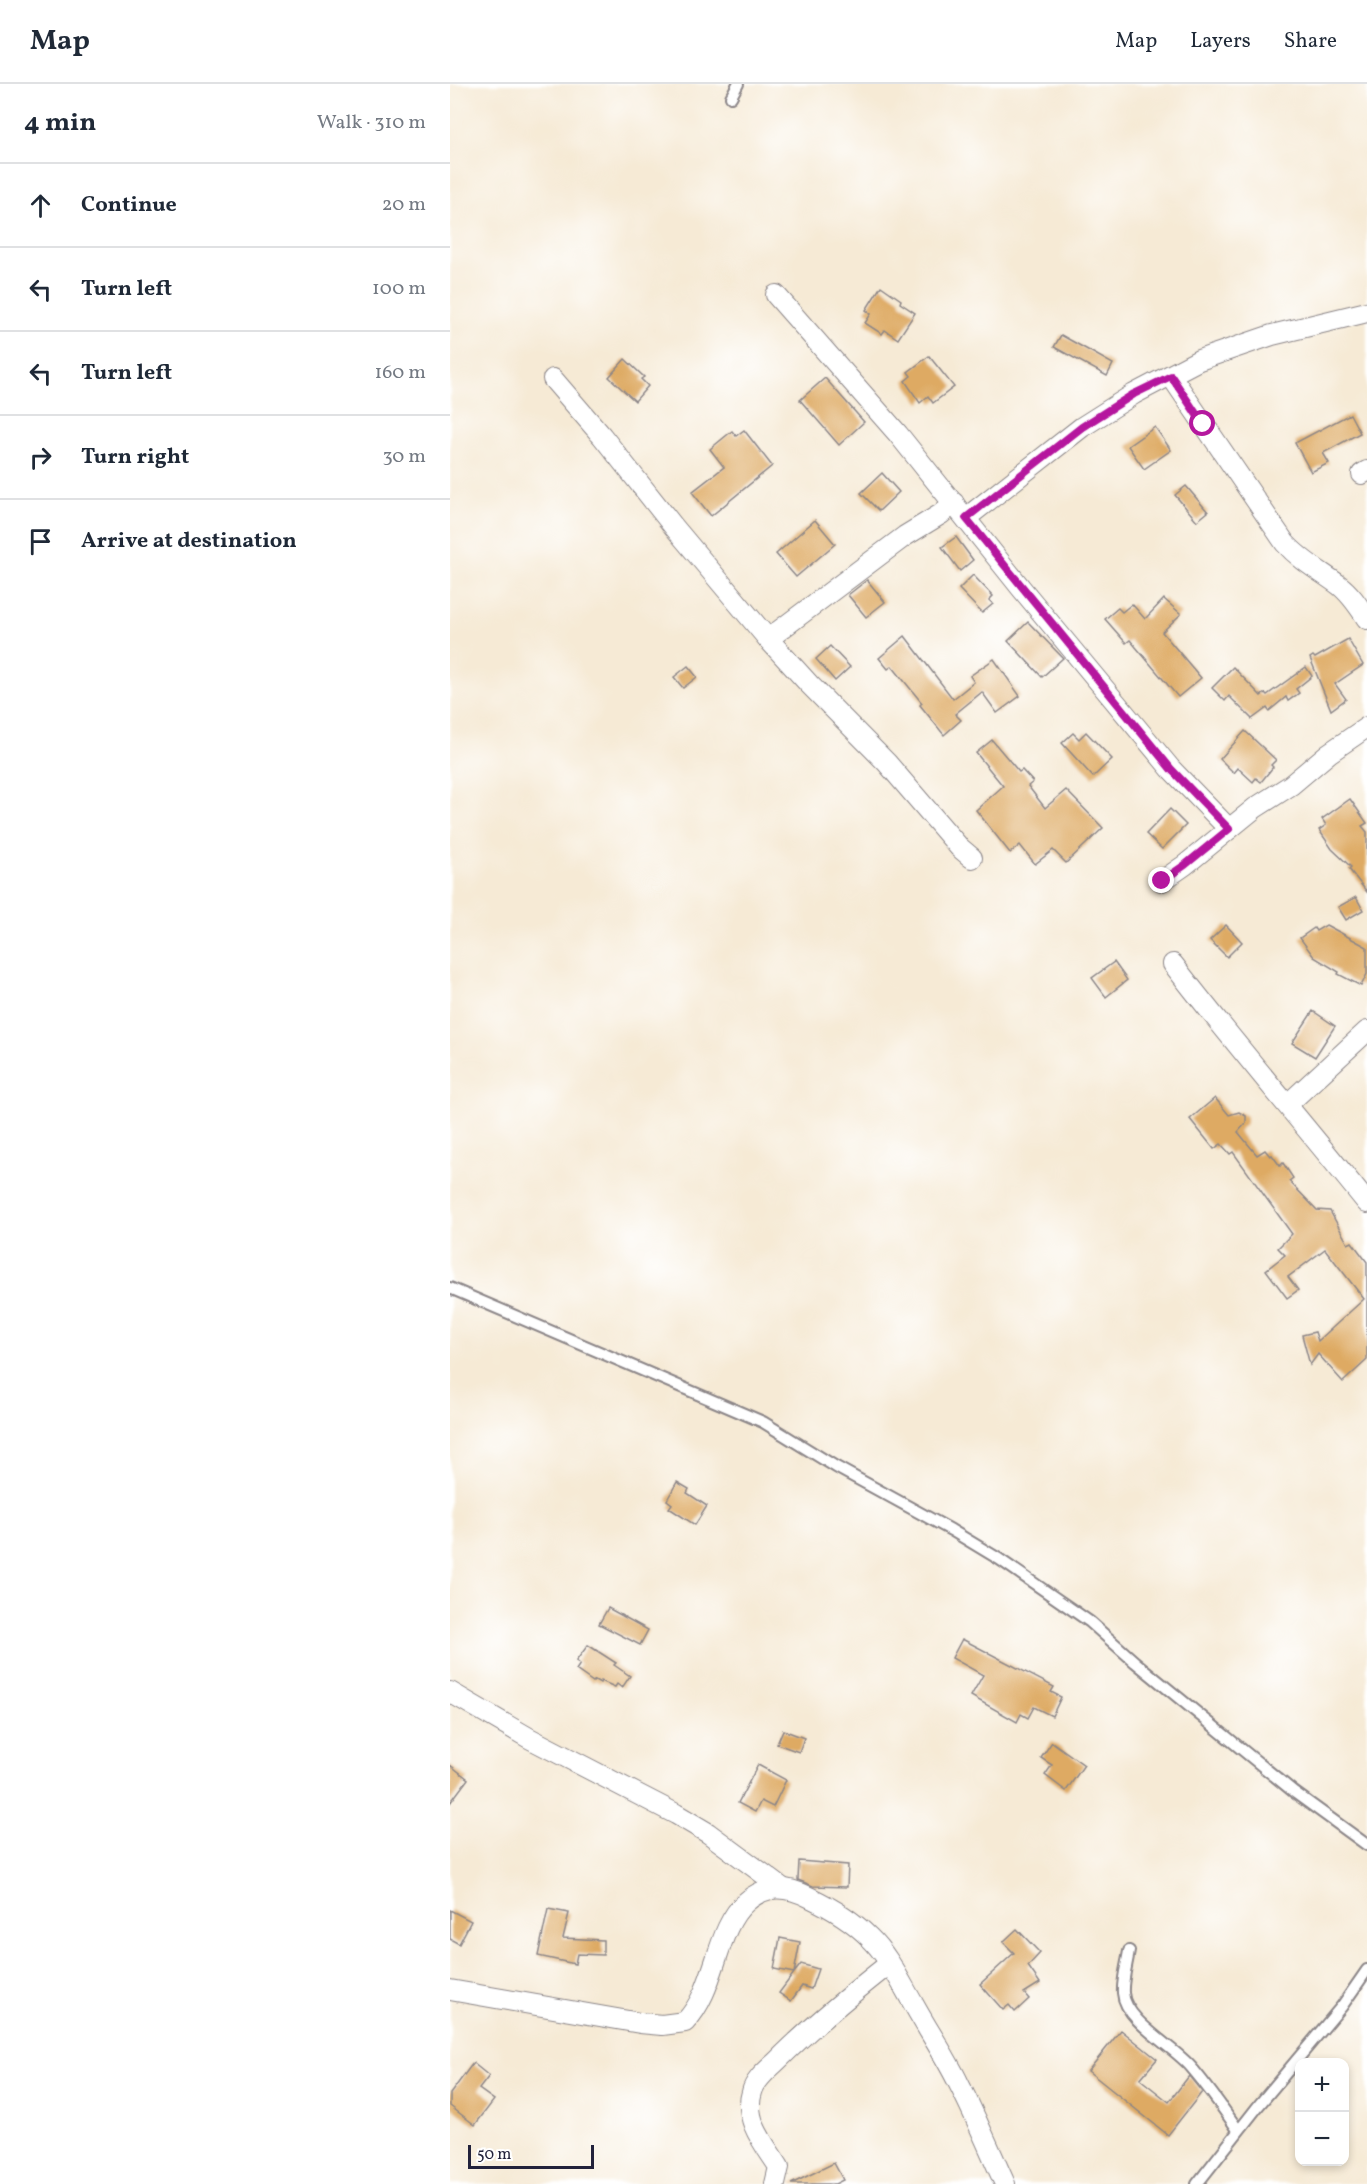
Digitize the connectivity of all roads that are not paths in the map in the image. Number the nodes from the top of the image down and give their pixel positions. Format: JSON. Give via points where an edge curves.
{"nodes":[{"id":1,"x":738,"y":84,"type":"edge"},
{"id":2,"x":731,"y":97,"type":"dead end"},
{"id":3,"x":776,"y":295,"type":"dead end"},
{"id":4,"x":1367,"y":312,"type":"edge"},
{"id":5,"x":1171,"y":376,"type":"junction"},
{"id":6,"x":553,"y":379,"type":"dead end"},
{"id":7,"x":960,"y":511,"type":"junction"},
{"id":8,"x":1367,"y":619,"type":"edge"},
{"id":9,"x":768,"y":639,"type":"junction"},
{"id":10,"x":1367,"y":727,"type":"edge"},
{"id":11,"x":1229,"y":829,"type":"junction"},
{"id":12,"x":972,"y":858,"type":"dead end"},
{"id":13,"x":1162,"y":881,"type":"dead end"},
{"id":14,"x":1173,"y":964,"type":"dead end"},
{"id":15,"x":1367,"y":1031,"type":"edge"},
{"id":16,"x":1288,"y":1104,"type":"junction"},
{"id":17,"x":1367,"y":1203,"type":"edge"},
{"id":18,"x":450,"y":1288,"type":"edge"},
{"id":19,"x":450,"y":1692,"type":"edge"},
{"id":20,"x":1367,"y":1845,"type":"edge"},
{"id":21,"x":781,"y":1887,"type":"junction"},
{"id":22,"x":1129,"y":1951,"type":"dead end"},
{"id":23,"x":889,"y":1964,"type":"junction"},
{"id":24,"x":1367,"y":1970,"type":"edge"},
{"id":25,"x":450,"y":1990,"type":"edge"},
{"id":26,"x":1238,"y":2130,"type":"junction"},
{"id":27,"x":775,"y":2184,"type":"edge"},
{"id":28,"x":1005,"y":2184,"type":"edge"},
{"id":29,"x":1197,"y":2184,"type":"edge"}],
"edges":[{"from":1,"to":2,"type":"lane"},
{"from":3,"to":7,"type":"street"},
{"from":4,"to":5,"type":"street","via":[[1272,335],[1199,360]]},
{"from":5,"to":7,"type":"street","via":[[1082,427]]},
{"from":5,"to":8,"type":"street","via":[[1285,543],[1340,586]]},
{"from":6,"to":9,"type":"street"},
{"from":7,"to":9,"type":"street","via":[[941,514],[897,542]]},
{"from":7,"to":11,"type":"street","via":[[1171,769]]},
{"from":9,"to":12,"type":"street"},
{"from":10,"to":11,"type":"street"},
{"from":11,"to":13,"type":"street"},
{"from":14,"to":16,"type":"street","via":[[1221,1028]]},
{"from":15,"to":16,"type":"street"},
{"from":16,"to":17,"type":"street"},
{"from":18,"to":20,"type":"lane","via":[[763,1422],[999,1558],[1090,1622],[1294,1792]]},
{"from":19,"to":21,"type":"street","via":[[676,1814]]},
{"from":21,"to":23,"type":"street","via":[[801,1893],[850,1921],[870,1938]]},
{"from":21,"to":25,"type":"street","via":[[765,1889],[746,1902],[732,1920],[700,2003],[685,2022],[640,2023]]},
{"from":22,"to":26,"type":"lane","via":[[1123,1994],[1130,2010],[1189,2064]]},
{"from":23,"to":27,"type":"street","via":[[798,2040],[752,2091],[752,2119],[779,2167]]},
{"from":23,"to":28,"type":"street","via":[[959,2083]]},
{"from":24,"to":26,"type":"lane","via":[[1342,2006]]},
{"from":26,"to":29,"type":"lane"}]}
